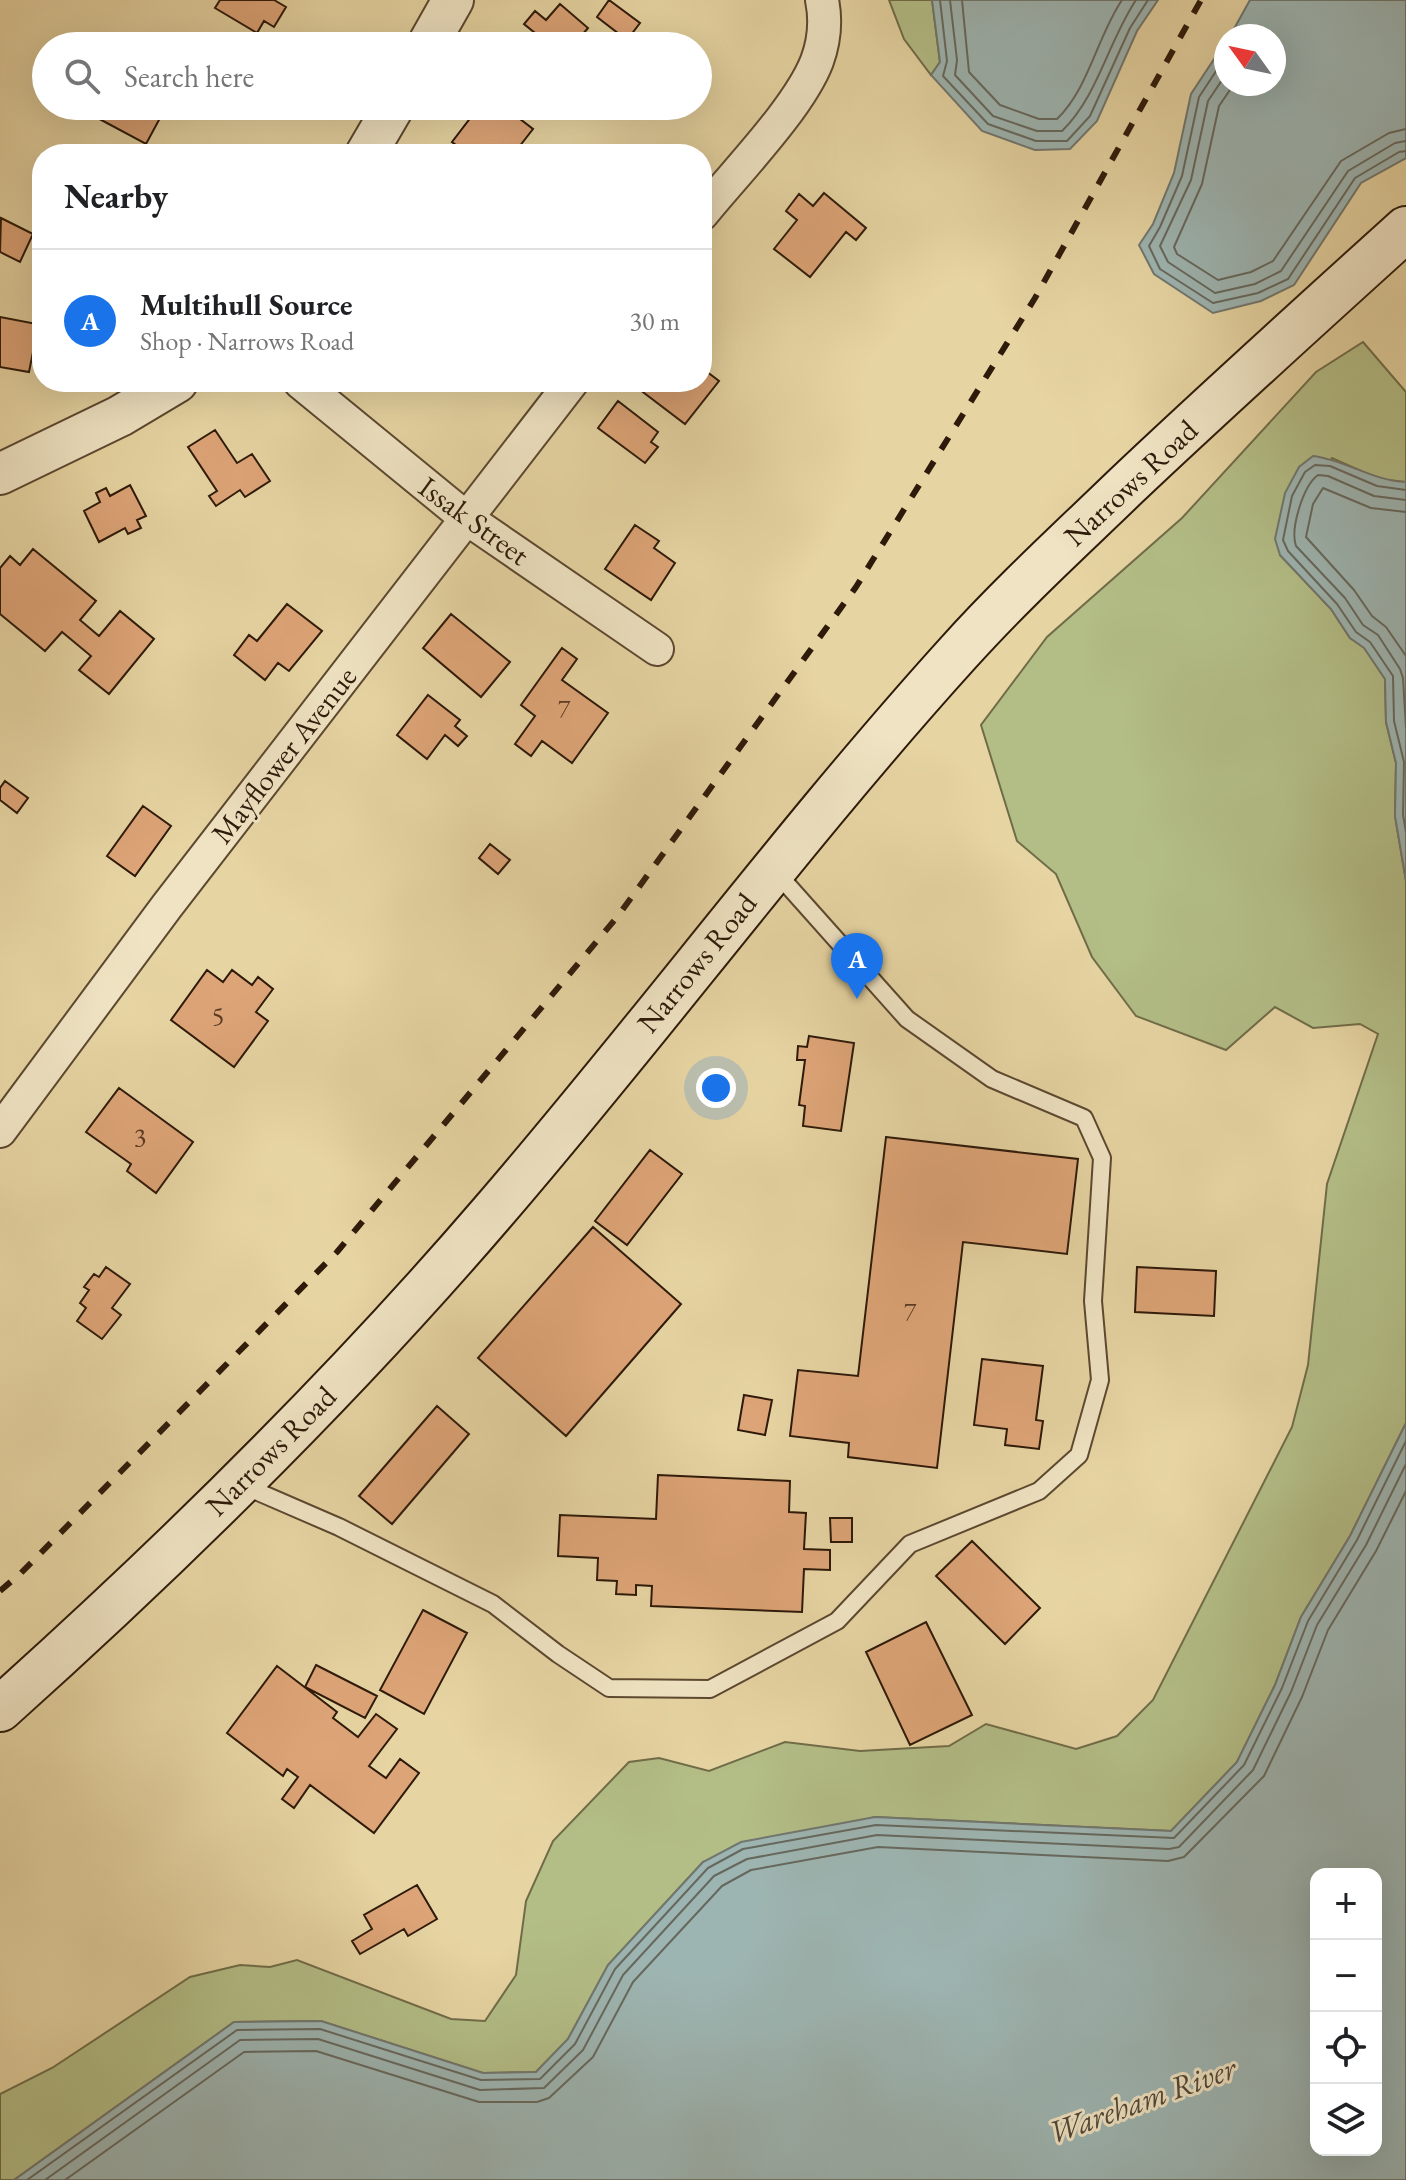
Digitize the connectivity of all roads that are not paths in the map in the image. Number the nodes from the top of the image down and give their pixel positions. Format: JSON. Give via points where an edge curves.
{"nodes":[{"id":1,"x":453,"y":0,"type":"edge"},
{"id":2,"x":822,"y":0,"type":"edge"},
{"id":3,"x":435,"y":32,"type":"edge"},
{"id":4,"x":386,"y":120,"type":"edge"},
{"id":5,"x":372,"y":144,"type":"edge"},
{"id":6,"x":712,"y":202,"type":"edge"},
{"id":7,"x":1406,"y":229,"type":"edge"},
{"id":8,"x":160,"y":392,"type":"edge"},
{"id":9,"x":312,"y":392,"type":"edge"},
{"id":10,"x":564,"y":392,"type":"edge"},
{"id":11,"x":0,"y":474,"type":"edge"},
{"id":12,"x":466,"y":518,"type":"junction"},
{"id":13,"x":657,"y":649,"type":"dead end"},
{"id":14,"x":773,"y":869,"type":"junction"},
{"id":15,"x":0,"y":1131,"type":"edge"},
{"id":16,"x":240,"y":1484,"type":"junction"},
{"id":17,"x":0,"y":1709,"type":"edge"}],
"edges":[{"from":1,"to":3,"type":"street"},
{"from":2,"to":6,"type":"street","via":[[823,39],[808,80]]},
{"from":4,"to":5,"type":"street"},
{"from":7,"to":14,"type":"main road","name":"Narrows Road","via":[[1013,596],[894,724]]},
{"from":8,"to":11,"type":"street"},
{"from":9,"to":12,"type":"street","name":"Issak Street"},
{"from":10,"to":12,"type":"street","name":"Mayflower Avenue"},
{"from":12,"to":13,"type":"street","name":"Issak Street"},
{"from":12,"to":15,"type":"street","name":"Mayflower Avenue"},
{"from":14,"to":16,"type":"main road","name":"Narrows Road","via":[[492,1213]]},
{"from":14,"to":16,"type":"lane","via":[[907,1019],[992,1079],[1084,1118],[1102,1158],[1093,1301],[1100,1380],[1079,1455],[1039,1491],[910,1544],[837,1621],[710,1689],[609,1688],[493,1604]]},
{"from":16,"to":17,"type":"main road","name":"Narrows Road"}]}
